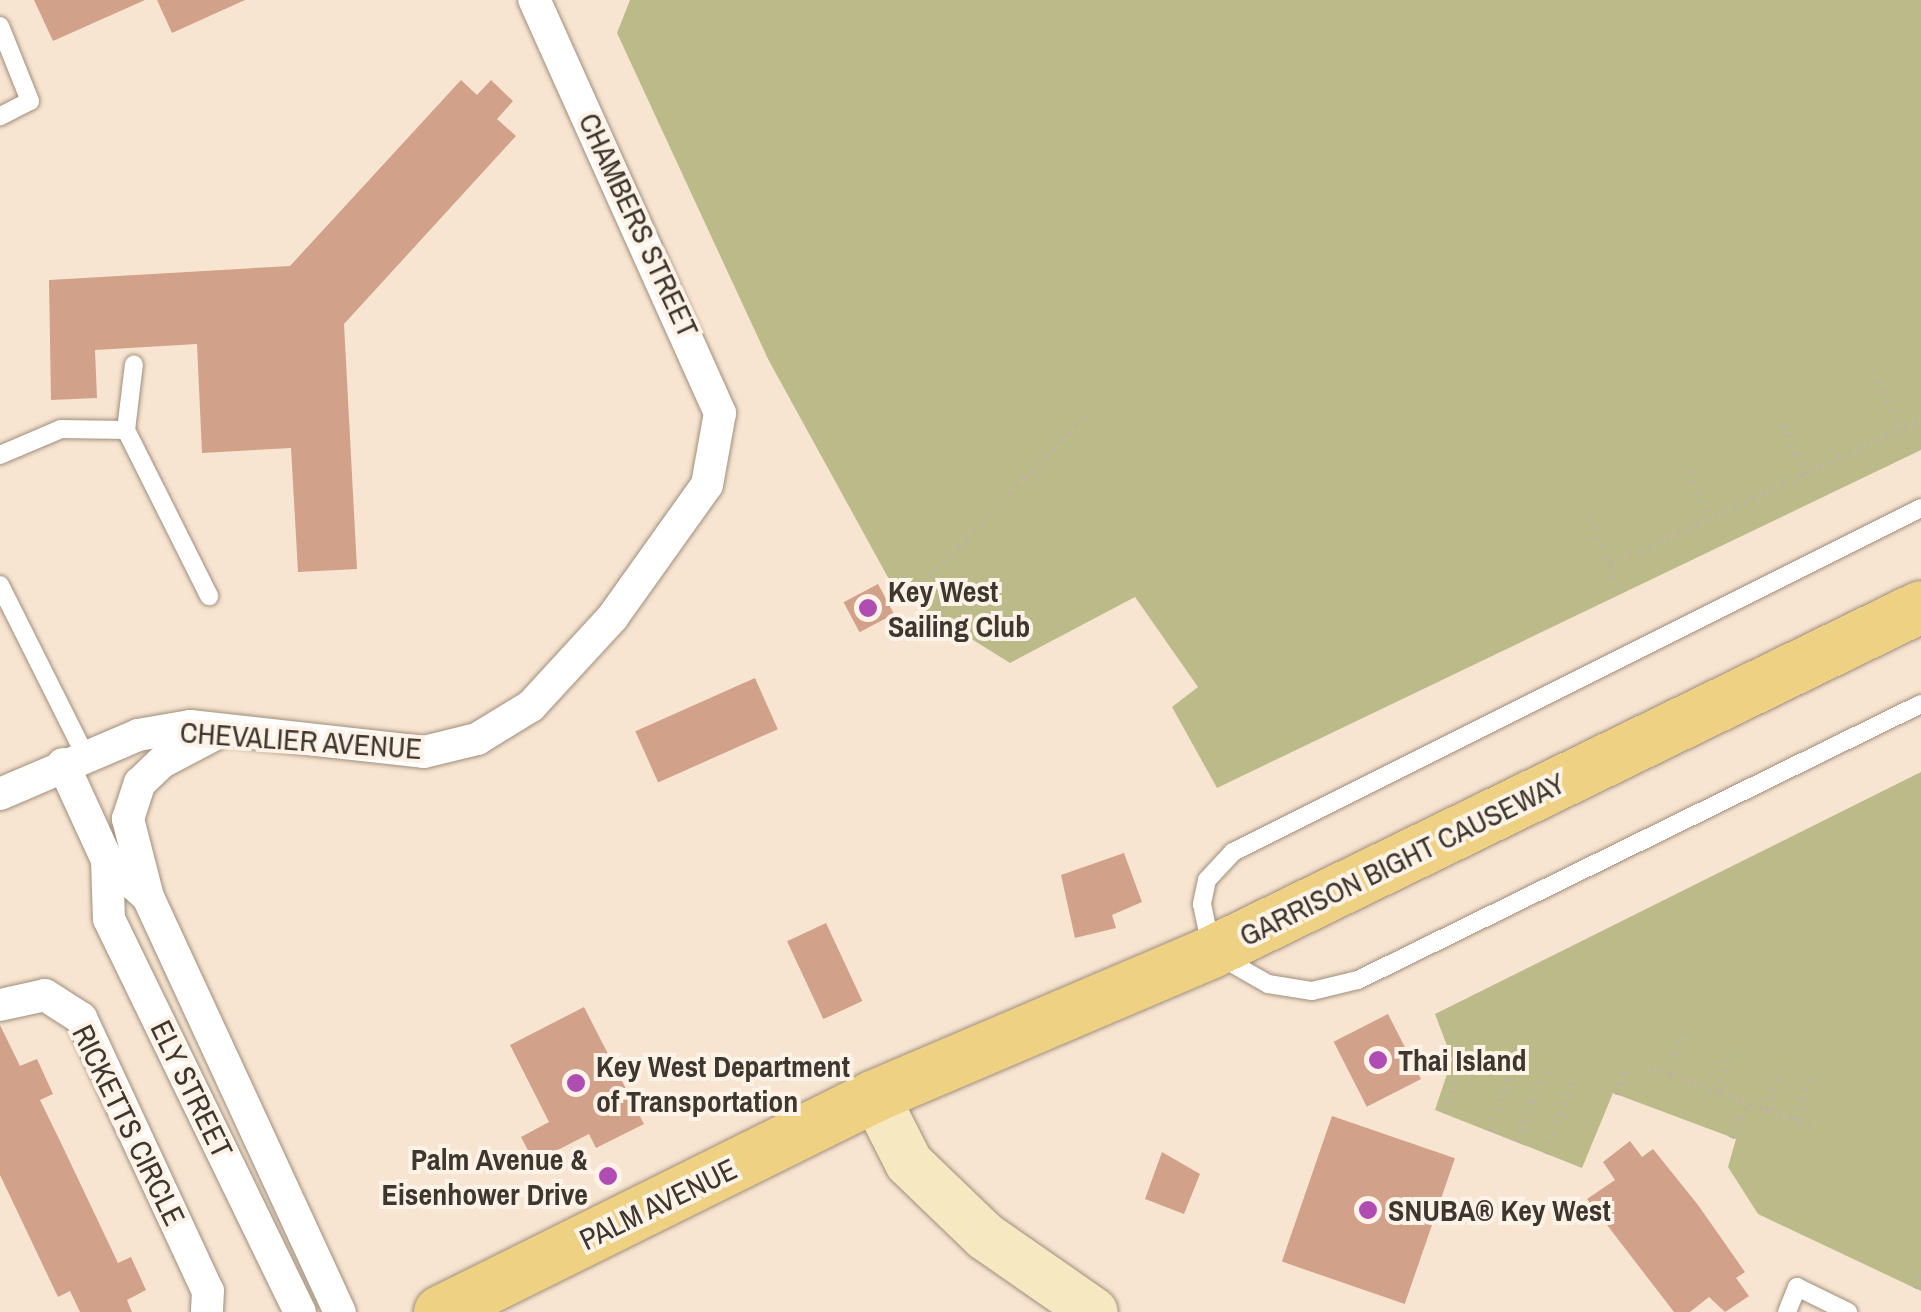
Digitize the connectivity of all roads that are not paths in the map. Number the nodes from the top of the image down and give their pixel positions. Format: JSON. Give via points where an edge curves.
{"nodes":[{"id":1,"x":534,"y":0,"type":"edge"},
{"id":2,"x":0,"y":26,"type":"edge"},
{"id":3,"x":0,"y":116,"type":"edge"},
{"id":4,"x":134,"y":364,"type":"dead end"},
{"id":5,"x":126,"y":430,"type":"junction"},
{"id":6,"x":0,"y":455,"type":"edge"},
{"id":7,"x":715,"y":456,"type":"joint"},
{"id":8,"x":1921,"y":508,"type":"edge"},
{"id":9,"x":0,"y":585,"type":"edge"},
{"id":10,"x":209,"y":596,"type":"dead end"},
{"id":11,"x":1921,"y":608,"type":"edge"},
{"id":12,"x":1921,"y":704,"type":"edge"},
{"id":13,"x":222,"y":730,"type":"junction"},
{"id":14,"x":74,"y":760,"type":"junction"},
{"id":15,"x":0,"y":794,"type":"edge"},
{"id":16,"x":107,"y":860,"type":"junction"},
{"id":17,"x":148,"y":898,"type":"junction"},
{"id":18,"x":1212,"y":952,"type":"junction"},
{"id":19,"x":0,"y":1005,"type":"edge"},
{"id":20,"x":220,"y":1053,"type":"junction"},
{"id":21,"x":184,"y":1071,"type":"junction"},
{"id":22,"x":875,"y":1096,"type":"junction"},
{"id":23,"x":298,"y":1222,"type":"junction"},
{"id":24,"x":264,"y":1238,"type":"junction"},
{"id":25,"x":1087,"y":1311,"type":"edge"},
{"id":26,"x":207,"y":1312,"type":"edge"},
{"id":27,"x":300,"y":1312,"type":"edge"},
{"id":28,"x":340,"y":1312,"type":"edge"},
{"id":29,"x":440,"y":1312,"type":"edge"},
{"id":30,"x":1788,"y":1312,"type":"edge"},
{"id":31,"x":1848,"y":1312,"type":"edge"}],
"edges":[{"from":1,"to":7,"type":"street","name":"CHAMBERS STREET","via":[[697,350],[720,413]]},
{"from":2,"to":3,"type":"lane","via":[[30,101]]},
{"from":4,"to":5,"type":"lane"},
{"from":5,"to":6,"type":"lane","via":[[62,429]]},
{"from":5,"to":10,"type":"lane"},
{"from":7,"to":13,"type":"street","name":"CHEVALIER AVENUE","via":[[707,485],[612,618],[531,706],[478,739],[424,752]]},
{"from":8,"to":18,"type":"lane","via":[[1233,852],[1207,880],[1202,904]]},
{"from":9,"to":14,"type":"lane"},
{"from":11,"to":18,"type":"main road","name":"GARRISON BIGHT CAUSEWAY"},
{"from":12,"to":18,"type":"lane","via":[[1358,980],[1312,991],[1268,984]]},
{"from":13,"to":14,"type":"street","name":"CHEVALIER AVENUE","via":[[138,734]]},
{"from":13,"to":17,"type":"street","name":"ELY STREET","via":[[162,762],[140,784],[128,818]]},
{"from":14,"to":15,"type":"street","name":"CHEVALIER AVENUE"},
{"from":14,"to":16,"type":"street","name":"ELY STREET"},
{"from":16,"to":17,"type":"street","name":"ELY STREET"},
{"from":16,"to":21,"type":"street","name":"ELY STREET","via":[[109,919]]},
{"from":17,"to":20,"type":"street","name":"ELY STREET"},
{"from":18,"to":22,"type":"main road","name":"GARRISON BIGHT CAUSEWAY"},
{"from":19,"to":26,"type":"street","name":"RICKETTS CIRCLE","via":[[45,995],[80,1018],[208,1291]]},
{"from":20,"to":21,"type":"street"},
{"from":20,"to":23,"type":"street","name":"ELY STREET"},
{"from":21,"to":24,"type":"street","name":"ELY STREET"},
{"from":22,"to":25,"type":"street","via":[[909,1163],[986,1238]]},
{"from":22,"to":29,"type":"main road","name":"PALM AVENUE"},
{"from":23,"to":24,"type":"street"},
{"from":23,"to":28,"type":"street","name":"ELY STREET"},
{"from":24,"to":27,"type":"street","name":"ELY STREET"},
{"from":30,"to":31,"type":"lane","via":[[1798,1288]]}]}
